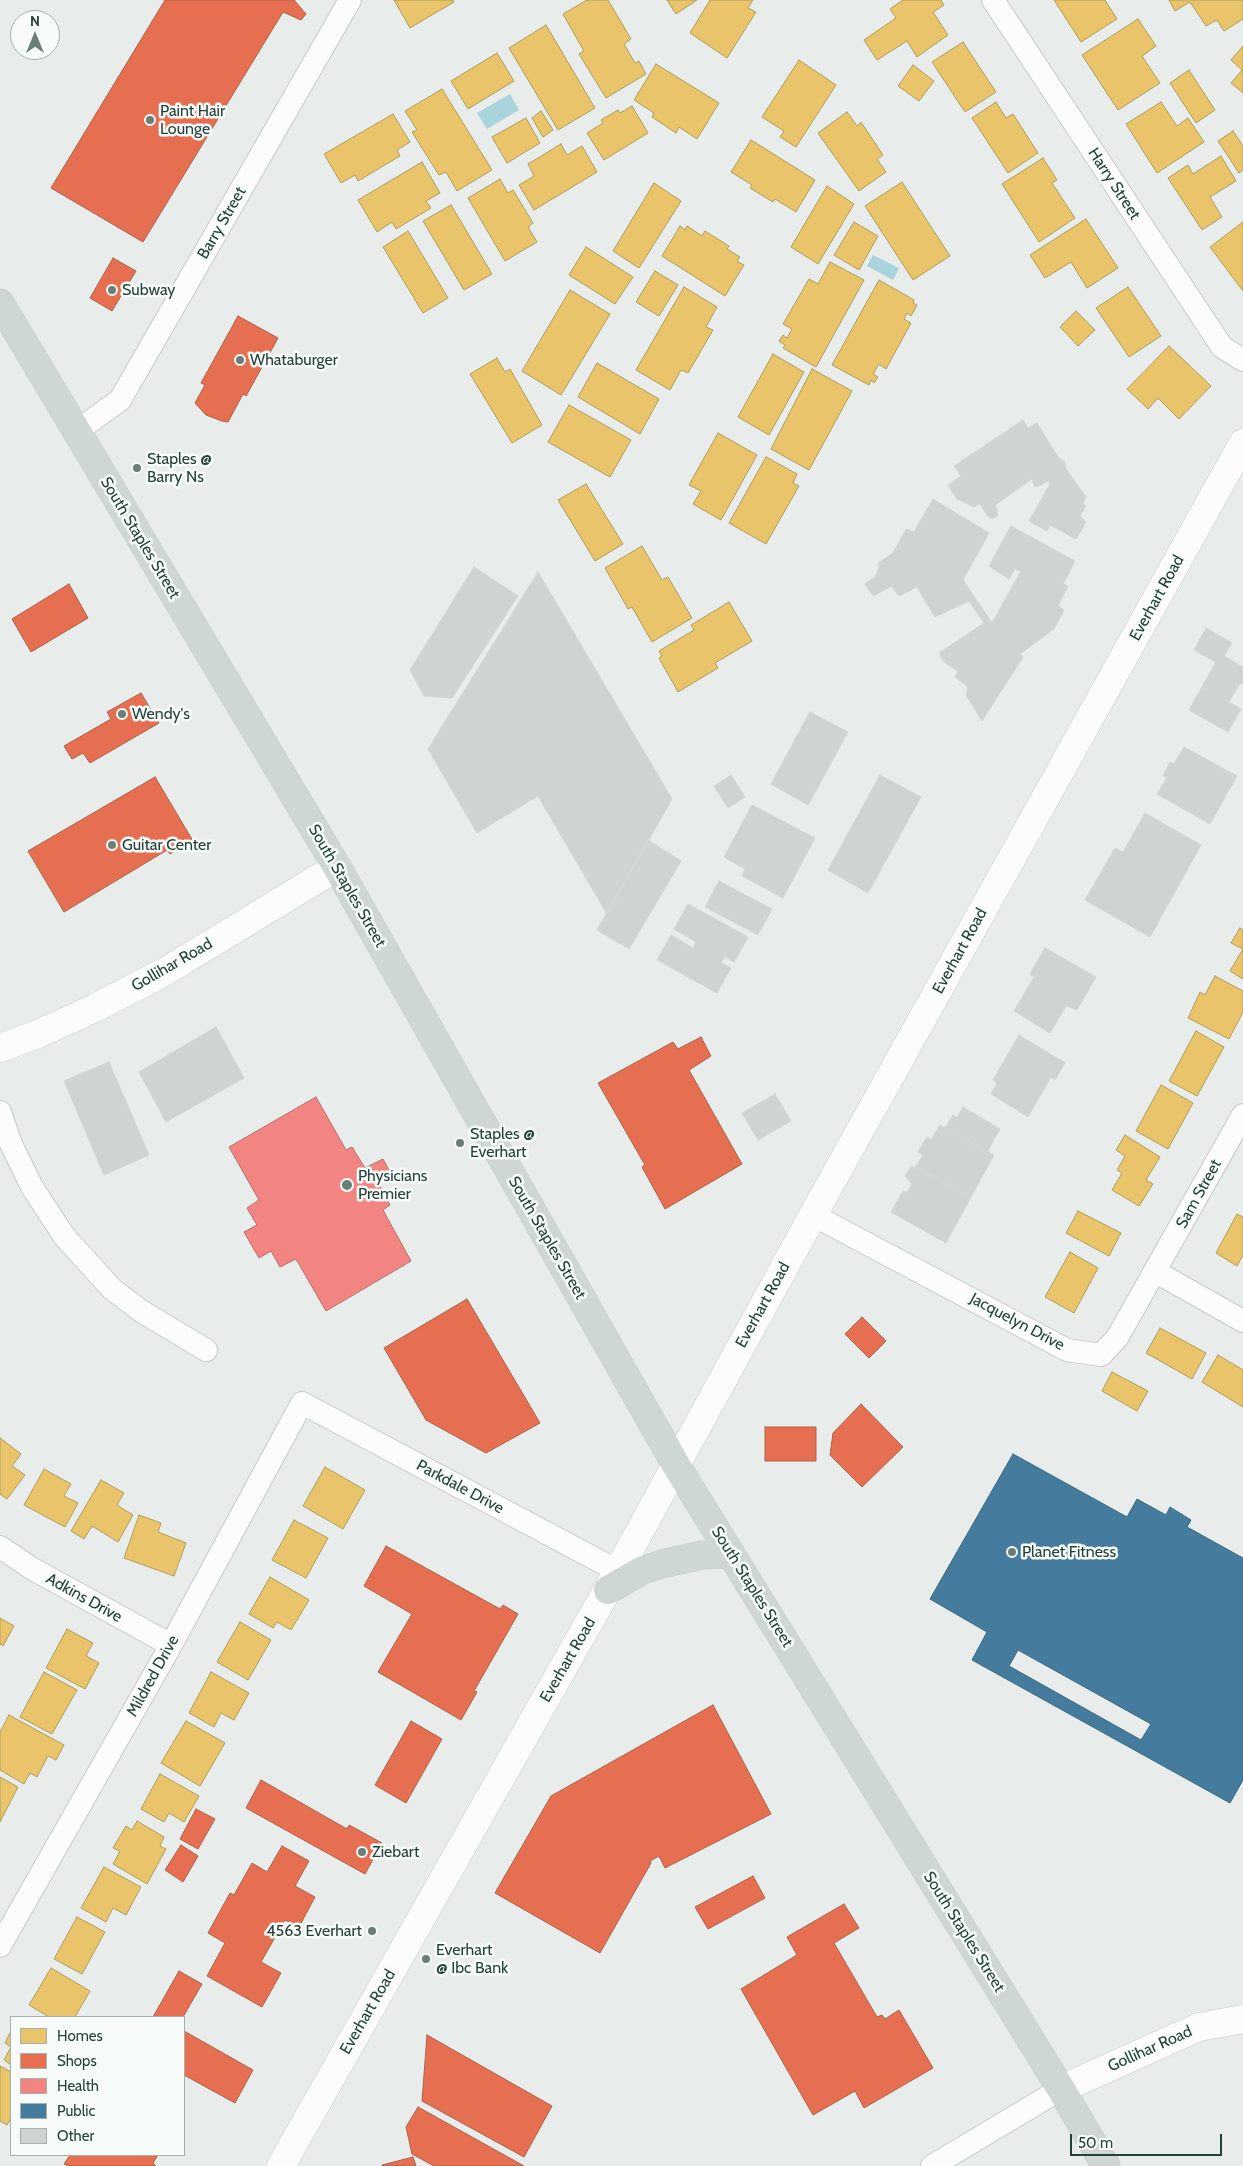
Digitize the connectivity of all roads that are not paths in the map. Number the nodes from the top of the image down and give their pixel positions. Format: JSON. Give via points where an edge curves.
{"nodes":[{"id":1,"x":350,"y":0,"type":"edge"},
{"id":2,"x":993,"y":0,"type":"edge"},
{"id":3,"x":0,"y":303,"type":"edge"},
{"id":4,"x":1243,"y":360,"type":"edge"},
{"id":5,"x":76,"y":431,"type":"junction"},
{"id":6,"x":1243,"y":444,"type":"edge"},
{"id":7,"x":337,"y":867,"type":"junction"},
{"id":8,"x":0,"y":1048,"type":"edge"},
{"id":9,"x":0,"y":1112,"type":"edge"},
{"id":10,"x":1243,"y":1115,"type":"edge"},
{"id":11,"x":813,"y":1215,"type":"junction"},
{"id":12,"x":1156,"y":1272,"type":"junction"},
{"id":13,"x":1243,"y":1321,"type":"edge"},
{"id":14,"x":206,"y":1350,"type":"dead end"},
{"id":15,"x":302,"y":1403,"type":"joint"},
{"id":16,"x":676,"y":1465,"type":"junction"},
{"id":17,"x":0,"y":1547,"type":"edge"},
{"id":18,"x":731,"y":1554,"type":"junction"},
{"id":19,"x":613,"y":1580,"type":"junction"},
{"id":20,"x":171,"y":1645,"type":"junction"},
{"id":21,"x":0,"y":1946,"type":"edge"},
{"id":22,"x":1243,"y":2019,"type":"edge"},
{"id":23,"x":1061,"y":2089,"type":"junction"},
{"id":24,"x":281,"y":2166,"type":"edge"},
{"id":25,"x":932,"y":2166,"type":"edge"},
{"id":26,"x":1106,"y":2166,"type":"edge"}],
"edges":[{"from":1,"to":5,"type":"street","name":"Barry Street","via":[[120,400]]},
{"from":2,"to":4,"type":"street","name":"Harry Street","via":[[1222,347]]},
{"from":3,"to":5,"type":"main road","name":"South Staples Street"},
{"from":5,"to":7,"type":"main road","name":"South Staples Street"},
{"from":6,"to":11,"type":"main road","name":"Everhart Road"},
{"from":7,"to":8,"type":"main road","name":"Gollihar Road","via":[[166,971],[86,1012]]},
{"from":7,"to":16,"type":"main road","name":"South Staples Street"},
{"from":9,"to":14,"type":"street","via":[[32,1188],[64,1236],[112,1289],[140,1311]]},
{"from":10,"to":12,"type":"street","name":"Sam Street"},
{"from":11,"to":12,"type":"street","name":"Jacquelyn Drive","via":[[1067,1350],[1101,1355],[1117,1338]]},
{"from":11,"to":16,"type":"main road","name":"Everhart Road"},
{"from":12,"to":13,"type":"street"},
{"from":15,"to":19,"type":"street","name":"Parkdale Drive"},
{"from":15,"to":20,"type":"street","name":"Mildred Drive"},
{"from":16,"to":18,"type":"main road","name":"South Staples Street"},
{"from":16,"to":19,"type":"main road","name":"Everhart Road"},
{"from":17,"to":20,"type":"street","name":"Adkins Drive","via":[[31,1568]]},
{"from":18,"to":19,"type":"main road","via":[[702,1555]]},
{"from":18,"to":23,"type":"main road","name":"South Staples Street"},
{"from":19,"to":24,"type":"main road","name":"Everhart Road"},
{"from":20,"to":21,"type":"street","name":"Mildred Drive"},
{"from":22,"to":23,"type":"main road","name":"Gollihar Road","via":[[1200,2027]]},
{"from":23,"to":25,"type":"street"},
{"from":23,"to":26,"type":"main road","name":"South Staples Street"}]}
